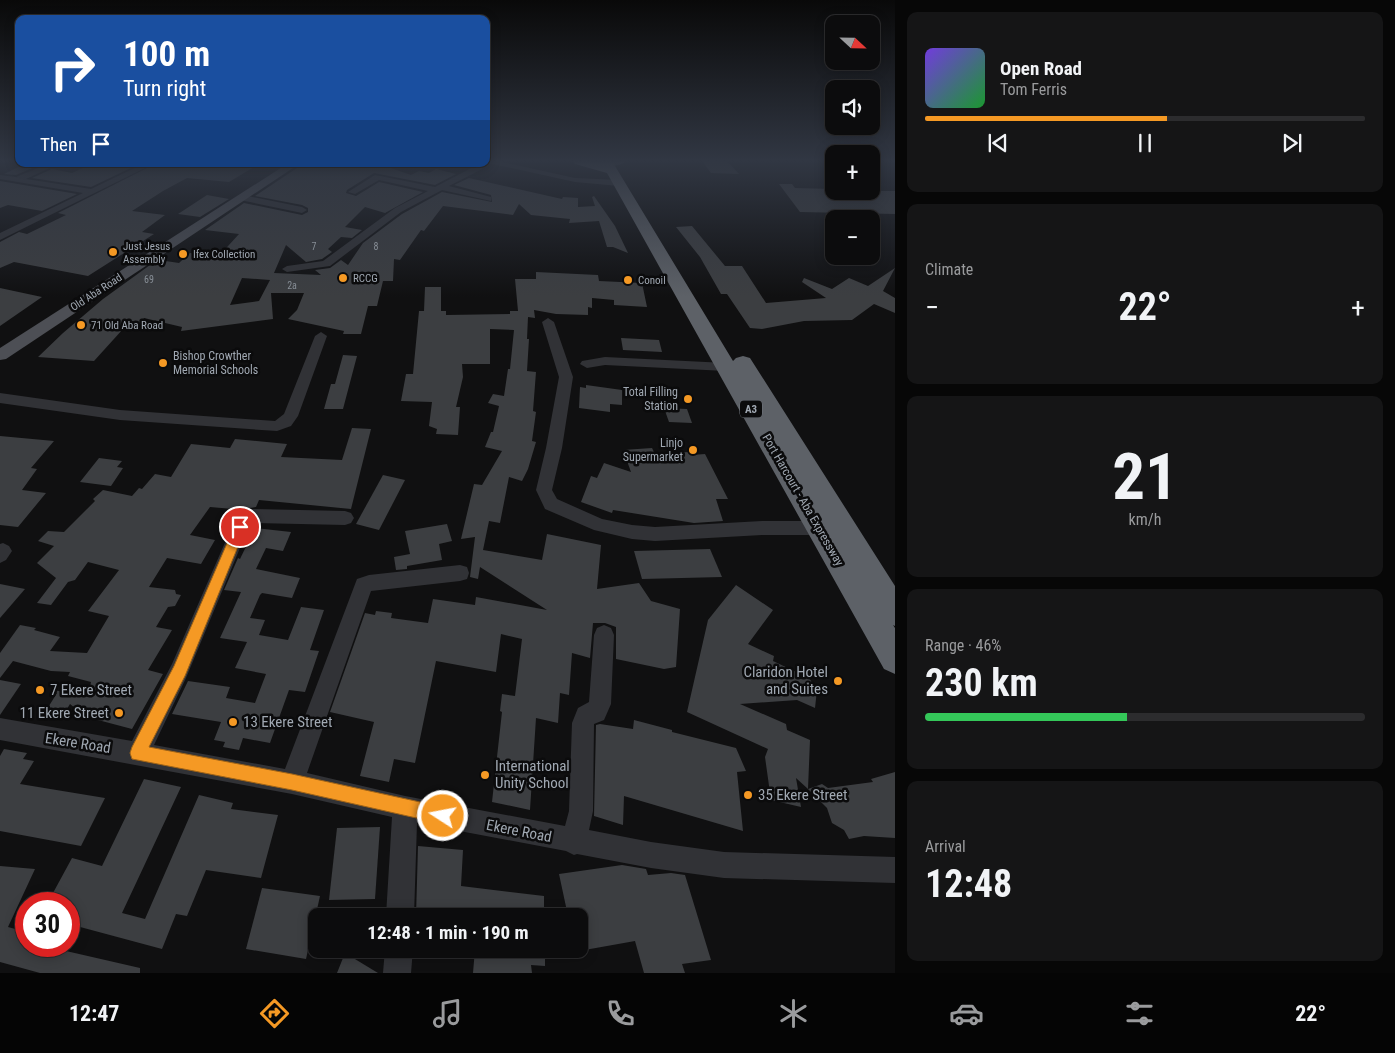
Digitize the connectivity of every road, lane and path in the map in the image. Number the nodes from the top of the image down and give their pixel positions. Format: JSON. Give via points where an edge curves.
{"nodes":[{"id":1,"x":62,"y":206,"type":"edge"},
{"id":2,"x":219,"y":206,"type":"edge"},
{"id":3,"x":230,"y":206,"type":"edge"},
{"id":4,"x":284,"y":206,"type":"edge"},
{"id":5,"x":404,"y":206,"type":"edge"},
{"id":6,"x":633,"y":206,"type":"edge"},
{"id":7,"x":636,"y":206,"type":"edge"},
{"id":8,"x":302,"y":210,"type":"dead end"},
{"id":9,"x":0,"y":237,"type":"edge"},
{"id":10,"x":287,"y":269,"type":"dead end"},
{"id":11,"x":548,"y":322,"type":"dead end"},
{"id":12,"x":321,"y":336,"type":"dead end"},
{"id":13,"x":2,"y":350,"type":"edge"},
{"id":14,"x":587,"y":364,"type":"dead end"},
{"id":15,"x":726,"y":367,"type":"junction"},
{"id":16,"x":0,"y":398,"type":"edge"},
{"id":17,"x":345,"y":518,"type":"dead end"},
{"id":18,"x":820,"y":528,"type":"junction"},
{"id":19,"x":460,"y":573,"type":"dead end"},
{"id":20,"x":895,"y":612,"type":"edge"},
{"id":21,"x":604,"y":636,"type":"dead end"},
{"id":22,"x":895,"y":658,"type":"edge"},
{"id":23,"x":0,"y":729,"type":"edge"},
{"id":24,"x":138,"y":753,"type":"junction"},
{"id":25,"x":292,"y":782,"type":"junction"},
{"id":26,"x":406,"y":808,"type":"junction"},
{"id":27,"x":574,"y":842,"type":"junction"},
{"id":28,"x":895,"y":870,"type":"edge"},
{"id":29,"x":400,"y":908,"type":"edge"},
{"id":30,"x":398,"y":958,"type":"edge"},
{"id":31,"x":397,"y":973,"type":"edge"}],
"edges":[{"from":1,"to":9,"type":"street"},
{"from":2,"to":13,"type":"main road","name":"Old Aba Road"},
{"from":3,"to":13,"type":"main road","name":"Old Aba Road"},
{"from":4,"to":8,"type":"street"},
{"from":5,"to":10,"type":"street","via":[[326,264]]},
{"from":6,"to":15,"type":"highway","name":"Port Harcourt - Aba Expressway","number":"A3"},
{"from":7,"to":20,"type":"highway","name":"Port Harcourt - Aba Expressway","number":"A3"},
{"from":11,"to":18,"type":"street","via":[[566,377],[544,490],[551,504],[600,525],[632,532]]},
{"from":12,"to":16,"type":"street","via":[[291,416],[277,426],[120,415]]},
{"from":14,"to":15,"type":"street","via":[[605,361]]},
{"from":15,"to":18,"type":"highway","name":"Port Harcourt - Aba Expressway","number":"A3"},
{"from":17,"to":24,"type":"street","via":[[252,516],[247,519],[240,527],[179,671]]},
{"from":18,"to":22,"type":"highway","name":"Port Harcourt - Aba Expressway","number":"A3"},
{"from":19,"to":25,"type":"street","via":[[364,585]]},
{"from":21,"to":27,"type":"street","via":[[600,704],[583,723],[581,812]]},
{"from":23,"to":24,"type":"street","name":"Ekere Road"},
{"from":24,"to":25,"type":"street","name":"Ekere Road"},
{"from":25,"to":26,"type":"street","name":"Ekere Road"},
{"from":26,"to":27,"type":"street","name":"Ekere Road"},
{"from":26,"to":29,"type":"street"},
{"from":27,"to":28,"type":"street","name":"Ekere Road","via":[[724,865]]},
{"from":30,"to":31,"type":"street"}]}
